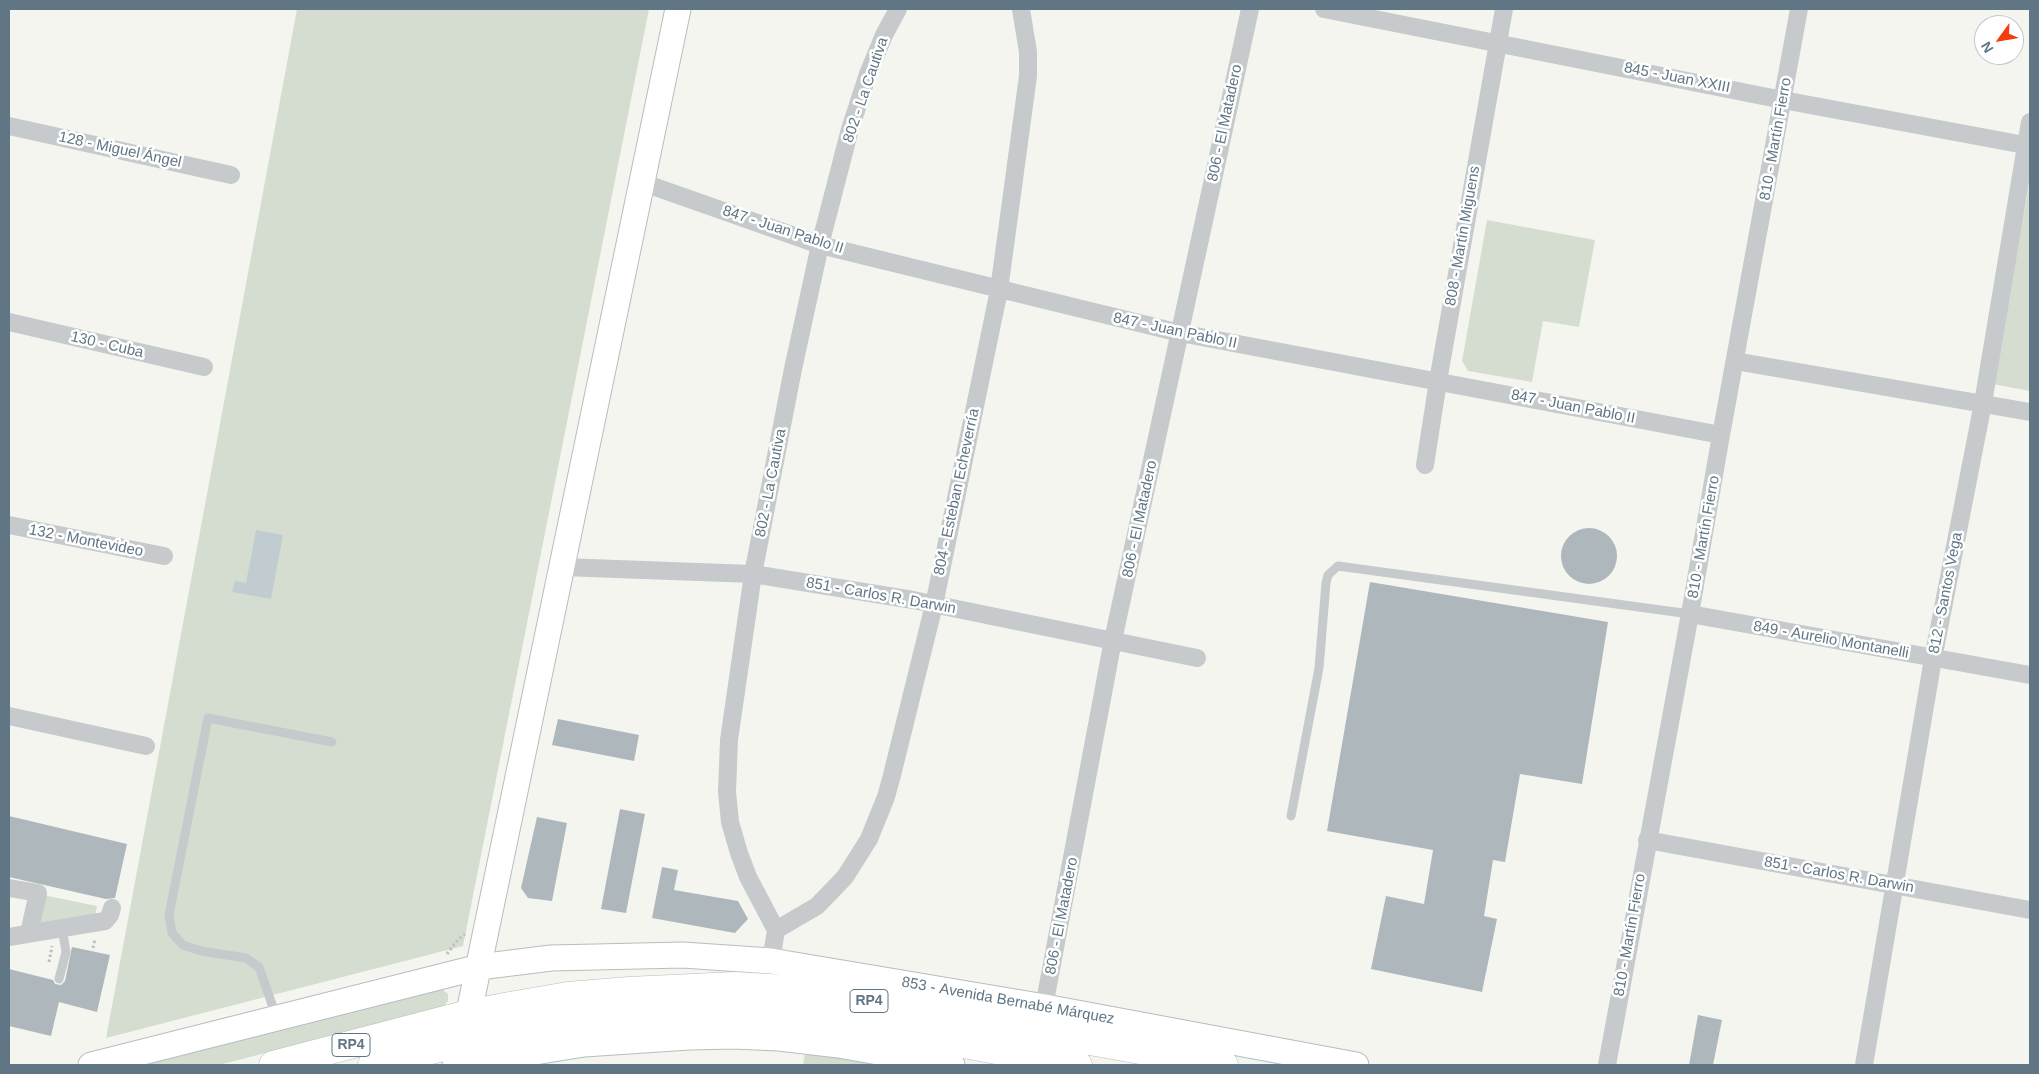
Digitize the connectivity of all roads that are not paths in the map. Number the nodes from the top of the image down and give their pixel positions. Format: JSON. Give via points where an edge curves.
{"nodes":[{"id":1,"x":678,"y":9,"type":"edge"},
{"id":2,"x":898,"y":9,"type":"edge"},
{"id":3,"x":1021,"y":9,"type":"edge"},
{"id":4,"x":1250,"y":9,"type":"edge"},
{"id":5,"x":1324,"y":9,"type":"edge"},
{"id":6,"x":1504,"y":9,"type":"edge"},
{"id":7,"x":1800,"y":9,"type":"edge"},
{"id":8,"x":1498,"y":42,"type":"junction"},
{"id":9,"x":1783,"y":100,"type":"junction"},
{"id":10,"x":2030,"y":122,"type":"edge"},
{"id":11,"x":9,"y":126,"type":"edge"},
{"id":12,"x":2028,"y":146,"type":"edge"},
{"id":13,"x":230,"y":175,"type":"dead end"},
{"id":14,"x":641,"y":182,"type":"junction"},
{"id":15,"x":820,"y":244,"type":"junction"},
{"id":16,"x":999,"y":290,"type":"junction"},
{"id":17,"x":9,"y":322,"type":"edge"},
{"id":18,"x":1180,"y":333,"type":"junction"},
{"id":19,"x":1736,"y":361,"type":"junction"},
{"id":20,"x":204,"y":367,"type":"dead end"},
{"id":21,"x":1438,"y":382,"type":"junction"},
{"id":22,"x":1983,"y":403,"type":"junction"},
{"id":23,"x":2030,"y":412,"type":"edge"},
{"id":24,"x":1721,"y":435,"type":"junction"},
{"id":25,"x":1425,"y":464,"type":"dead end"},
{"id":26,"x":9,"y":525,"type":"edge"},
{"id":27,"x":164,"y":556,"type":"dead end"},
{"id":28,"x":562,"y":567,"type":"junction"},
{"id":29,"x":752,"y":574,"type":"junction"},
{"id":30,"x":934,"y":605,"type":"junction"},
{"id":31,"x":1690,"y":614,"type":"junction"},
{"id":32,"x":1113,"y":640,"type":"junction"},
{"id":33,"x":1197,"y":658,"type":"dead end"},
{"id":34,"x":1933,"y":659,"type":"junction"},
{"id":35,"x":2030,"y":675,"type":"edge"},
{"id":36,"x":9,"y":716,"type":"edge"},
{"id":37,"x":332,"y":742,"type":"dead end"},
{"id":38,"x":146,"y":746,"type":"dead end"},
{"id":39,"x":1291,"y":816,"type":"dead end"},
{"id":40,"x":1648,"y":840,"type":"junction"},
{"id":41,"x":1894,"y":885,"type":"junction"},
{"id":42,"x":9,"y":888,"type":"edge"},
{"id":43,"x":112,"y":908,"type":"dead end"},
{"id":44,"x":2030,"y":910,"type":"edge"},
{"id":45,"x":62,"y":928,"type":"junction"},
{"id":46,"x":776,"y":930,"type":"junction"},
{"id":47,"x":29,"y":933,"type":"junction"},
{"id":48,"x":9,"y":937,"type":"edge"},
{"id":49,"x":770,"y":961,"type":"junction"},
{"id":50,"x":479,"y":967,"type":"junction"},
{"id":51,"x":59,"y":979,"type":"dead end"},
{"id":52,"x":468,"y":1014,"type":"junction"},
{"id":53,"x":276,"y":1018,"type":"junction"},
{"id":54,"x":1042,"y":1019,"type":"junction"},
{"id":55,"x":459,"y":1059,"type":"edge"},
{"id":56,"x":90,"y":1065,"type":"edge"},
{"id":57,"x":273,"y":1065,"type":"edge"},
{"id":58,"x":372,"y":1065,"type":"edge"},
{"id":59,"x":952,"y":1065,"type":"edge"},
{"id":60,"x":1078,"y":1065,"type":"edge"},
{"id":61,"x":1224,"y":1065,"type":"edge"},
{"id":62,"x":1356,"y":1065,"type":"edge"},
{"id":63,"x":1606,"y":1065,"type":"edge"},
{"id":64,"x":1864,"y":1065,"type":"edge"}],
"edges":[{"from":1,"to":14,"type":"street"},
{"from":2,"to":15,"type":"street","name":"802 - La Cautiva","via":[[868,74]]},
{"from":3,"to":16,"type":"street","name":"804 - Esteban Echeverría","via":[[1028,76]]},
{"from":4,"to":18,"type":"street","name":"806 - El Matadero"},
{"from":5,"to":8,"type":"street","name":"845 - Juan XXIII"},
{"from":6,"to":8,"type":"street","name":"808 - Martín Miguens"},
{"from":7,"to":9,"type":"street","name":"810 - Martín Fierro"},
{"from":8,"to":9,"type":"street","name":"845 - Juan XXIII"},
{"from":8,"to":21,"type":"street","name":"808 - Martín Miguens"},
{"from":9,"to":12,"type":"street","name":"845 - Juan XXIII"},
{"from":9,"to":19,"type":"street","name":"810 - Martín Fierro"},
{"from":10,"to":12,"type":"street","name":"812 - Santos Vega"},
{"from":11,"to":13,"type":"street","name":"128 - Miguel Ángel"},
{"from":12,"to":22,"type":"street","name":"812 - Santos Vega"},
{"from":14,"to":15,"type":"street","name":"847 - Juan Pablo II"},
{"from":14,"to":28,"type":"street"},
{"from":15,"to":16,"type":"street","name":"847 - Juan Pablo II"},
{"from":15,"to":29,"type":"street","name":"802 - La Cautiva"},
{"from":16,"to":18,"type":"street","name":"847 - Juan Pablo II"},
{"from":16,"to":30,"type":"street","name":"804 - Esteban Echeverría"},
{"from":17,"to":20,"type":"street","name":"130 - Cuba"},
{"from":18,"to":21,"type":"street","name":"847 - Juan Pablo II"},
{"from":18,"to":32,"type":"street","name":"806 - El Matadero"},
{"from":19,"to":22,"type":"street"},
{"from":19,"to":24,"type":"street","name":"810 - Martín Fierro"},
{"from":21,"to":24,"type":"street","name":"847 - Juan Pablo II"},
{"from":21,"to":25,"type":"street","name":"808 - Martín Miguens"},
{"from":22,"to":23,"type":"street"},
{"from":22,"to":34,"type":"street","name":"812 - Santos Vega"},
{"from":24,"to":31,"type":"street","name":"810 - Martín Fierro"},
{"from":26,"to":27,"type":"street","name":"132 - Montevideo"},
{"from":28,"to":29,"type":"street","name":"851 - Carlos R. Darwin"},
{"from":28,"to":50,"type":"street"},
{"from":29,"to":30,"type":"street","name":"851 - Carlos R. Darwin"},
{"from":29,"to":46,"type":"street","name":"802 - La Cautiva","via":[[729,740],[727,792],[730,822],[739,853]]},
{"from":30,"to":32,"type":"street","name":"851 - Carlos R. Darwin"},
{"from":30,"to":46,"type":"street","name":"804 - Esteban Echeverría","via":[[886,797],[868,839],[845,877],[830,894]]},
{"from":31,"to":34,"type":"street","name":"849 - Aurelio Montanelli"},
{"from":31,"to":39,"type":"lane","via":[[1338,566],[1328,575],[1326,583],[1320,668]]},
{"from":31,"to":40,"type":"street","name":"810 - Martín Fierro"},
{"from":32,"to":33,"type":"street","name":"851 - Carlos R. Darwin"},
{"from":32,"to":54,"type":"street","name":"806 - El Matadero"},
{"from":34,"to":35,"type":"street","name":"849 - Aurelio Montanelli"},
{"from":34,"to":41,"type":"street","name":"812 - Santos Vega"},
{"from":36,"to":38,"type":"street"},
{"from":37,"to":53,"type":"lane","via":[[208,718],[169,914],[172,933],[183,946],[246,958],[259,967]]},
{"from":40,"to":41,"type":"street","name":"851 - Carlos R. Darwin"},
{"from":40,"to":63,"type":"street","name":"810 - Martín Fierro"},
{"from":41,"to":44,"type":"street","name":"851 - Carlos R. Darwin"},
{"from":41,"to":64,"type":"street","name":"812 - Santos Vega"},
{"from":42,"to":47,"type":"street","via":[[38,893]]},
{"from":43,"to":45,"type":"street","via":[[106,920]]},
{"from":45,"to":47,"type":"street"},
{"from":45,"to":51,"type":"lane","via":[[66,952]]},
{"from":46,"to":49,"type":"street"},
{"from":47,"to":48,"type":"street"},
{"from":49,"to":50,"type":"street","name":"853 - Avenida Bernabé Márquez","via":[[683,955],[595,956]]},
{"from":49,"to":54,"type":"street","name":"853 - Avenida Bernabé Márquez"},
{"from":50,"to":52,"type":"street"},
{"from":50,"to":53,"type":"street","name":"853 - Avenida Bernabé Márquez"},
{"from":52,"to":54,"type":"main road","name":"853 - Avenida Bernabé Márquez","number":"RP4","via":[[568,996],[734,986]]},
{"from":52,"to":55,"type":"street"},
{"from":52,"to":57,"type":"main road","number":"RP4"},
{"from":53,"to":56,"type":"street","name":"853 - Avenida Bernabé Márquez"},
{"from":54,"to":61,"type":"main road","name":"853 - Avenida Bernabé Márquez","number":"RP4"},
{"from":54,"to":62,"type":"street","name":"853 - Avenida Bernabé Márquez"},
{"from":55,"to":58,"type":"main road","number":"RP4"},
{"from":55,"to":59,"type":"street","via":[[584,1044],[733,1036],[839,1045]]},
{"from":55,"to":60,"type":"main road","number":"RP4","via":[[565,1023],[662,1014],[761,1013],[833,1020]]}]}
